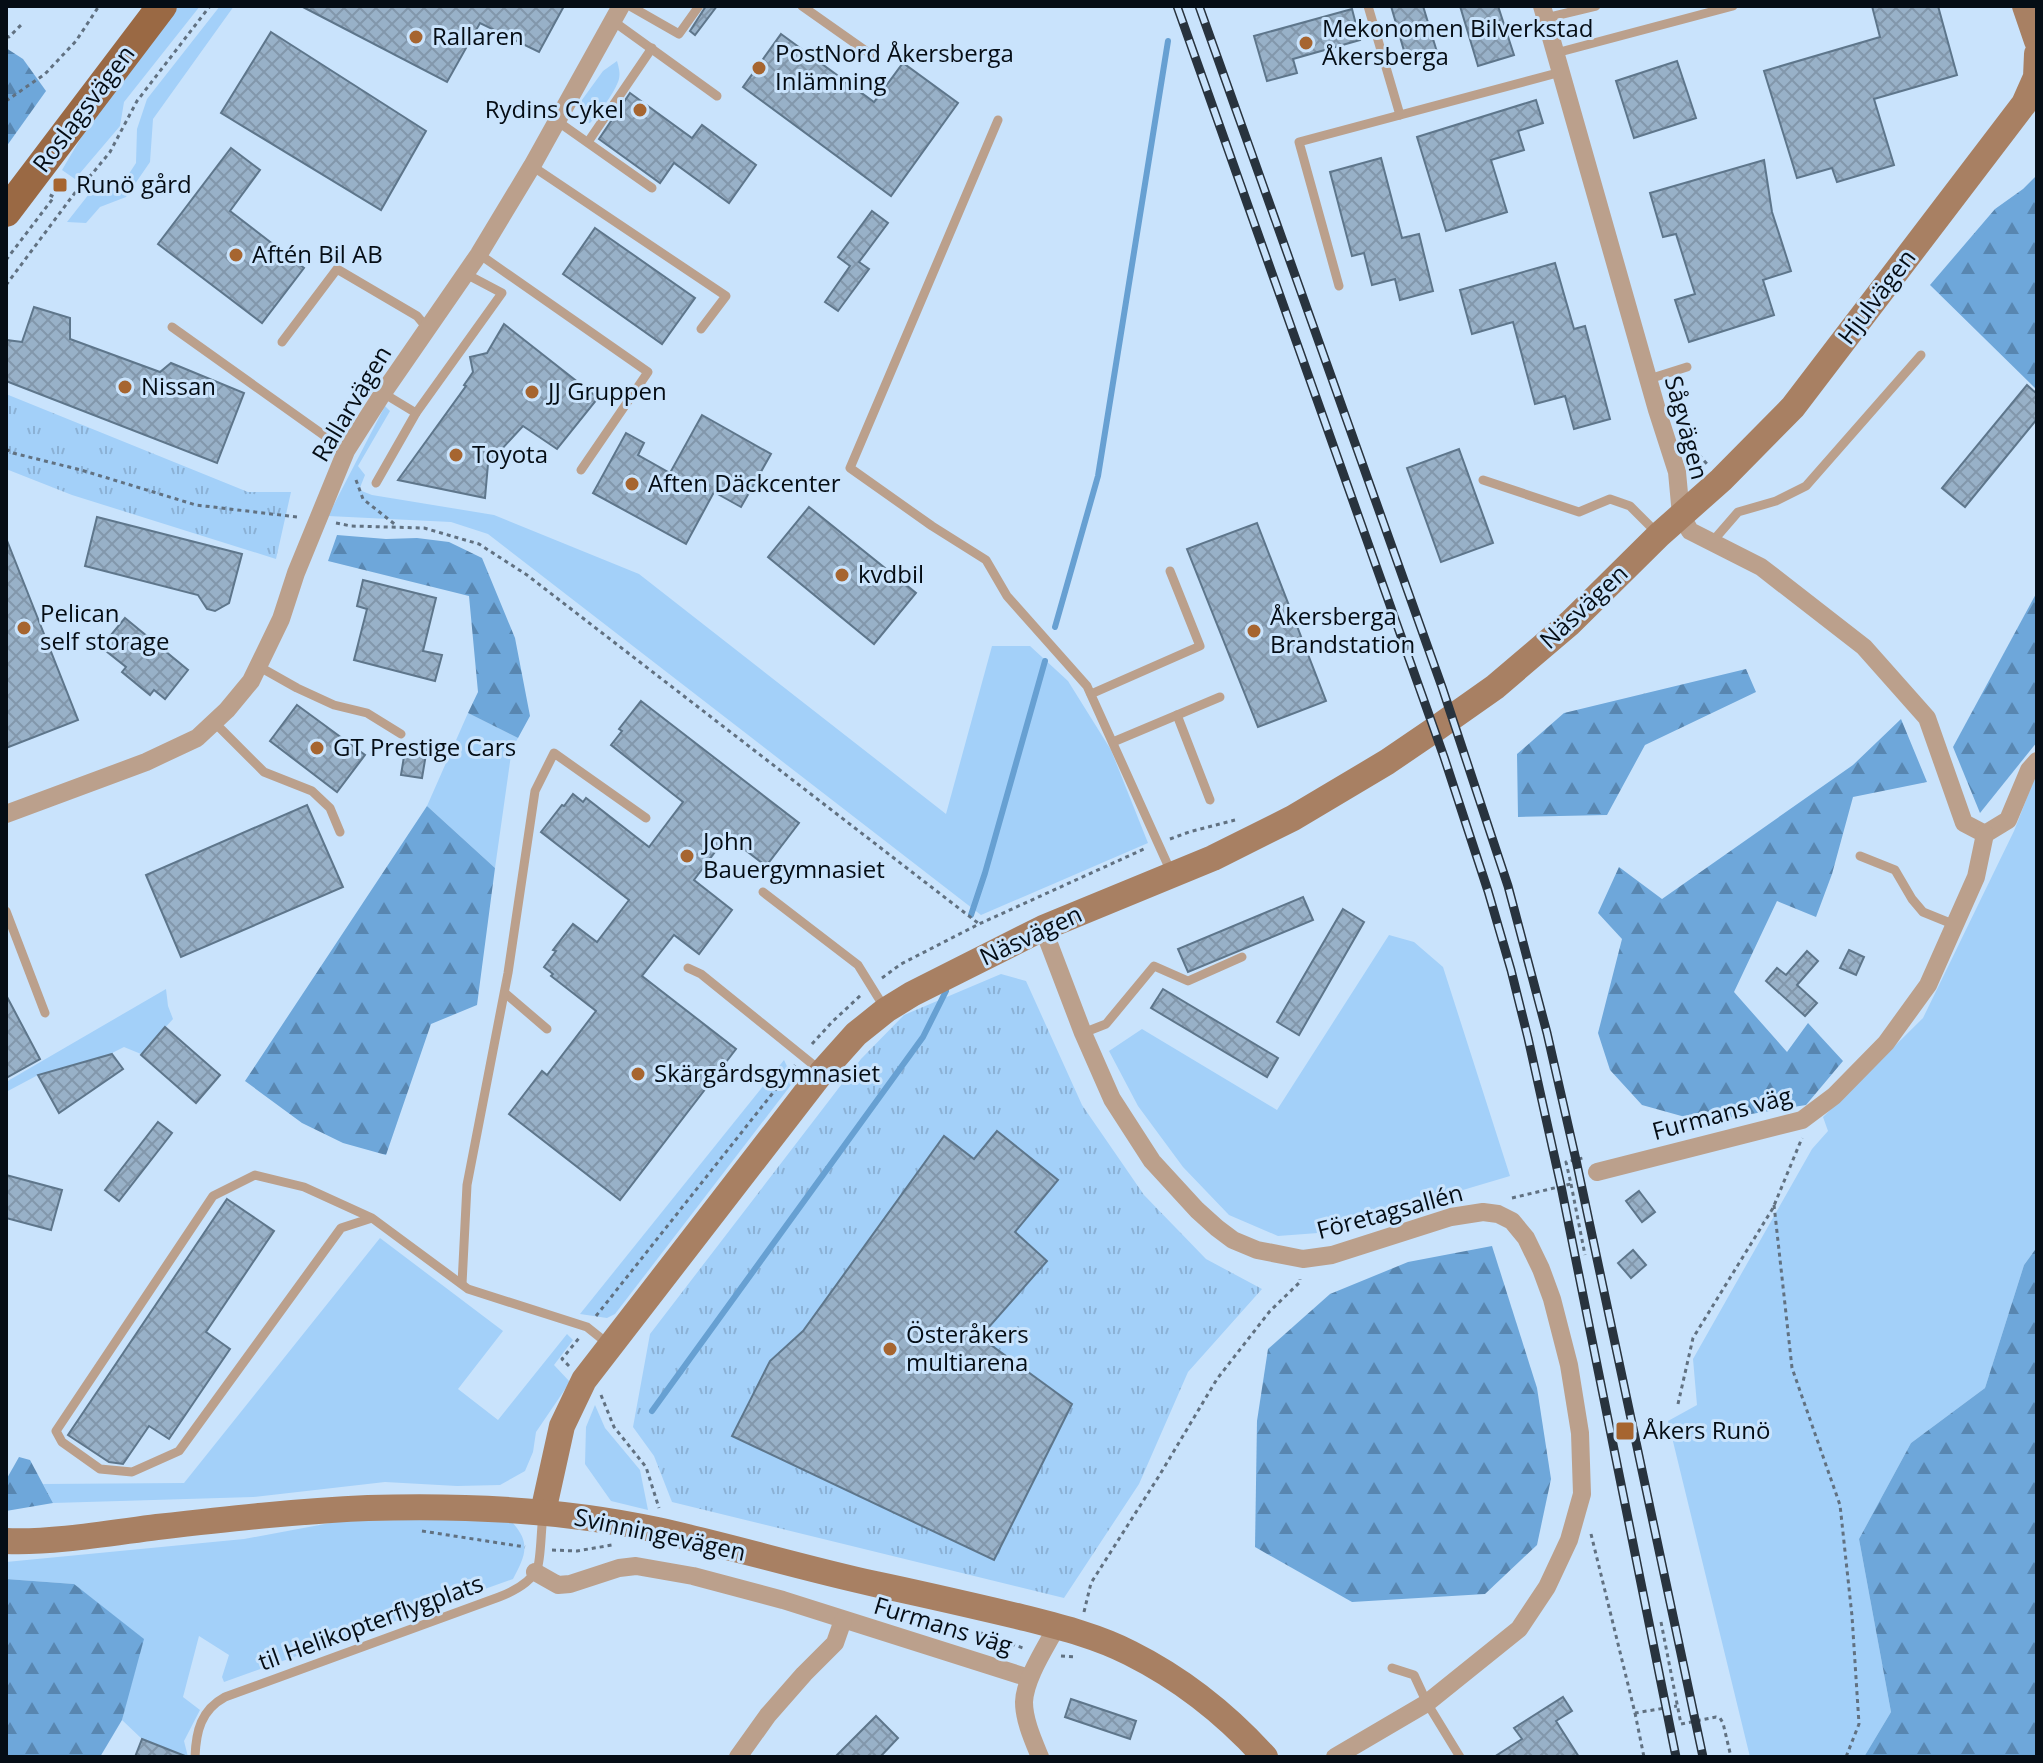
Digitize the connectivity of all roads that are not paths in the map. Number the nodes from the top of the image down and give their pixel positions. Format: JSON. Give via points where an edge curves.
{"nodes":[{"id":1,"x":141,"y":6,"type":"edge"},
{"id":2,"x":162,"y":6,"type":"edge"},
{"id":3,"x":630,"y":6,"type":"edge"},
{"id":4,"x":699,"y":6,"type":"edge"},
{"id":5,"x":802,"y":6,"type":"edge"},
{"id":6,"x":1368,"y":6,"type":"edge"},
{"id":7,"x":1596,"y":6,"type":"edge"},
{"id":8,"x":1733,"y":6,"type":"edge"},
{"id":9,"x":2025,"y":6,"type":"edge"},
{"id":10,"x":1584,"y":8,"type":"edge"},
{"id":11,"x":1544,"y":12,"type":"edge"},
{"id":12,"x":617,"y":14,"type":"edge"},
{"id":13,"x":2037,"y":41,"type":"edge"},
{"id":14,"x":652,"y":48,"type":"junction"},
{"id":15,"x":1556,"y":53,"type":"junction"},
{"id":16,"x":2037,"y":54,"type":"edge"},
{"id":17,"x":873,"y":56,"type":"dead end"},
{"id":18,"x":1561,"y":72,"type":"junction"},
{"id":19,"x":717,"y":96,"type":"dead end"},
{"id":20,"x":1400,"y":115,"type":"junction"},
{"id":21,"x":998,"y":120,"type":"dead end"},
{"id":22,"x":557,"y":121,"type":"junction"},
{"id":23,"x":588,"y":142,"type":"junction"},
{"id":24,"x":532,"y":166,"type":"junction"},
{"id":25,"x":6,"y":186,"type":"edge"},
{"id":26,"x":652,"y":188,"type":"dead end"},
{"id":27,"x":6,"y":212,"type":"edge"},
{"id":28,"x":479,"y":254,"type":"junction"},
{"id":29,"x":466,"y":274,"type":"junction"},
{"id":30,"x":1339,"y":286,"type":"dead end"},
{"id":31,"x":172,"y":327,"type":"dead end"},
{"id":32,"x":428,"y":329,"type":"junction"},
{"id":33,"x":701,"y":329,"type":"dead end"},
{"id":34,"x":282,"y":342,"type":"dead end"},
{"id":35,"x":1921,"y":355,"type":"dead end"},
{"id":36,"x":1687,"y":367,"type":"dead end"},
{"id":37,"x":1649,"y":379,"type":"junction"},
{"id":38,"x":383,"y":393,"type":"junction"},
{"id":39,"x":416,"y":413,"type":"junction"},
{"id":40,"x":344,"y":456,"type":"junction"},
{"id":41,"x":581,"y":470,"type":"dead end"},
{"id":42,"x":1483,"y":480,"type":"dead end"},
{"id":43,"x":376,"y":483,"type":"dead end"},
{"id":44,"x":1681,"y":515,"type":"junction"},
{"id":45,"x":1659,"y":535,"type":"junction"},
{"id":46,"x":1712,"y":542,"type":"junction"},
{"id":47,"x":1170,"y":571,"type":"dead end"},
{"id":48,"x":258,"y":666,"type":"junction"},
{"id":49,"x":1091,"y":694,"type":"junction"},
{"id":50,"x":1220,"y":697,"type":"dead end"},
{"id":51,"x":1177,"y":715,"type":"junction"},
{"id":52,"x":214,"y":722,"type":"junction"},
{"id":53,"x":401,"y":734,"type":"dead end"},
{"id":54,"x":1113,"y":742,"type":"junction"},
{"id":55,"x":2037,"y":761,"type":"edge"},
{"id":56,"x":1210,"y":800,"type":"dead end"},
{"id":57,"x":6,"y":814,"type":"edge"},
{"id":58,"x":646,"y":818,"type":"dead end"},
{"id":59,"x":340,"y":832,"type":"dead end"},
{"id":60,"x":1985,"y":834,"type":"junction"},
{"id":61,"x":1860,"y":856,"type":"dead end"},
{"id":62,"x":1173,"y":875,"type":"junction"},
{"id":63,"x":763,"y":892,"type":"dead end"},
{"id":64,"x":6,"y":911,"type":"edge"},
{"id":65,"x":1955,"y":925,"type":"junction"},
{"id":66,"x":1043,"y":928,"type":"junction"},
{"id":67,"x":1242,"y":957,"type":"dead end"},
{"id":68,"x":688,"y":968,"type":"dead end"},
{"id":69,"x":505,"y":993,"type":"junction"},
{"id":70,"x":886,"y":1010,"type":"junction"},
{"id":71,"x":45,"y":1013,"type":"dead end"},
{"id":72,"x":547,"y":1029,"type":"dead end"},
{"id":73,"x":1083,"y":1033,"type":"junction"},
{"id":74,"x":812,"y":1064,"type":"junction"},
{"id":75,"x":1597,"y":1172,"type":"road end"},
{"id":76,"x":372,"y":1218,"type":"junction"},
{"id":77,"x":462,"y":1284,"type":"junction"},
{"id":78,"x":610,"y":1346,"type":"junction"},
{"id":79,"x":543,"y":1512,"type":"junction"},
{"id":80,"x":6,"y":1541,"type":"edge"},
{"id":81,"x":535,"y":1572,"type":"junction"},
{"id":82,"x":843,"y":1620,"type":"junction"},
{"id":83,"x":1057,"y":1626,"type":"junction"},
{"id":84,"x":1392,"y":1668,"type":"dead end"},
{"id":85,"x":1029,"y":1678,"type":"junction"},
{"id":86,"x":1427,"y":1703,"type":"junction"},
{"id":87,"x":195,"y":1757,"type":"edge"},
{"id":88,"x":738,"y":1757,"type":"edge"},
{"id":89,"x":1040,"y":1757,"type":"edge"},
{"id":90,"x":1265,"y":1757,"type":"edge"},
{"id":91,"x":1335,"y":1757,"type":"edge"},
{"id":92,"x":1460,"y":1757,"type":"edge"}],
"edges":[{"from":1,"to":25,"type":"main road","name":"Roslagsvägen"},
{"from":2,"to":27,"type":"main road","name":"Roslagsvägen"},
{"from":3,"to":4,"type":"lane","via":[[679,34]]},
{"from":5,"to":17,"type":"lane"},
{"from":6,"to":20,"type":"lane"},
{"from":7,"to":10,"type":"lane"},
{"from":8,"to":15,"type":"lane"},
{"from":9,"to":13,"type":"street"},
{"from":10,"to":11,"type":"lane"},
{"from":11,"to":15,"type":"street","name":"Sågvägen"},
{"from":12,"to":14,"type":"lane"},
{"from":12,"to":22,"type":"street","name":"Rallarvägen"},
{"from":14,"to":19,"type":"lane"},
{"from":14,"to":23,"type":"lane"},
{"from":15,"to":18,"type":"street","name":"Sågvägen"},
{"from":16,"to":44,"type":"street","name":"Hjulvägen","via":[[2036,77],[2024,104],[1793,407]]},
{"from":18,"to":20,"type":"lane"},
{"from":18,"to":37,"type":"street","name":"Sågvägen"},
{"from":20,"to":30,"type":"lane","via":[[1299,142]]},
{"from":21,"to":49,"type":"lane","via":[[850,468],[986,560],[1007,596]]},
{"from":22,"to":23,"type":"lane"},
{"from":22,"to":24,"type":"street","name":"Rallarvägen"},
{"from":23,"to":26,"type":"lane"},
{"from":24,"to":28,"type":"street","name":"Rallarvägen"},
{"from":24,"to":33,"type":"lane","via":[[726,296]]},
{"from":28,"to":29,"type":"street","name":"Rallarvägen"},
{"from":28,"to":41,"type":"lane","via":[[648,372]]},
{"from":29,"to":32,"type":"street","name":"Rallarvägen"},
{"from":29,"to":39,"type":"lane","via":[[502,293]]},
{"from":31,"to":40,"type":"lane"},
{"from":32,"to":34,"type":"lane","via":[[417,316],[337,269]]},
{"from":32,"to":38,"type":"street","name":"Rallarvägen"},
{"from":35,"to":46,"type":"lane","via":[[1806,486],[1738,512]]},
{"from":36,"to":37,"type":"lane"},
{"from":37,"to":44,"type":"street","name":"Sågvägen","via":[[1677,472]]},
{"from":38,"to":39,"type":"lane"},
{"from":38,"to":40,"type":"street","name":"Rallarvägen"},
{"from":39,"to":43,"type":"lane"},
{"from":40,"to":48,"type":"street","name":"Rallarvägen"},
{"from":42,"to":45,"type":"lane","via":[[1579,512],[1610,499],[1630,506]]},
{"from":44,"to":45,"type":"street","name":"Näsvägen"},
{"from":44,"to":46,"type":"street","name":"Sågvägen","via":[[1690,531]]},
{"from":45,"to":62,"type":"street","name":"Näsvägen","via":[[1570,623],[1434,730],[1303,812]]},
{"from":46,"to":60,"type":"street","name":"Sågvägen","via":[[1761,567],[1864,647],[1927,718],[1964,823]]},
{"from":47,"to":49,"type":"lane","via":[[1200,646]]},
{"from":48,"to":52,"type":"street","name":"Rallarvägen"},
{"from":48,"to":53,"type":"lane","via":[[334,705],[367,713]]},
{"from":49,"to":54,"type":"lane"},
{"from":50,"to":51,"type":"lane"},
{"from":51,"to":54,"type":"lane"},
{"from":51,"to":56,"type":"lane"},
{"from":52,"to":57,"type":"street","name":"Rallarvägen","via":[[197,738],[146,762]]},
{"from":52,"to":59,"type":"lane","via":[[264,772],[312,791],[330,808]]},
{"from":54,"to":62,"type":"lane"},
{"from":55,"to":60,"type":"street","via":[[2008,820]]},
{"from":58,"to":69,"type":"lane","via":[[554,753],[535,791]]},
{"from":60,"to":65,"type":"street","name":"Furmans väg","via":[[1976,877]]},
{"from":61,"to":65,"type":"lane","via":[[1895,870],[1923,912]]},
{"from":62,"to":66,"type":"street","name":"Näsvägen"},
{"from":63,"to":70,"type":"lane","via":[[858,965]]},
{"from":64,"to":71,"type":"lane"},
{"from":65,"to":75,"type":"street","name":"Furmans väg","via":[[1928,985],[1886,1043],[1802,1120]]},
{"from":66,"to":70,"type":"street","name":"Näsvägen"},
{"from":66,"to":73,"type":"street","name":"Företagsallén"},
{"from":67,"to":73,"type":"lane","via":[[1188,981],[1154,966],[1106,1024]]},
{"from":68,"to":74,"type":"lane"},
{"from":69,"to":72,"type":"lane"},
{"from":69,"to":77,"type":"lane","via":[[467,1185]]},
{"from":70,"to":74,"type":"street","name":"Näsvägen"},
{"from":73,"to":86,"type":"street","name":"Företagsallén","via":[[1112,1099],[1152,1161],[1233,1240],[1303,1259],[1483,1212],[1512,1221],[1526,1238],[1552,1299],[1569,1365],[1580,1433],[1582,1494],[1569,1540],[1519,1629]]},
{"from":74,"to":78,"type":"street","name":"Näsvägen"},
{"from":76,"to":76,"type":"lane","via":[[304,1187],[255,1175],[213,1196],[56,1431],[62,1442],[100,1469],[132,1472],[179,1451],[341,1228]]},
{"from":76,"to":77,"type":"lane"},
{"from":77,"to":78,"type":"lane","via":[[587,1327]]},
{"from":78,"to":79,"type":"street","name":"Näsvägen","via":[[584,1380],[562,1426]]},
{"from":79,"to":80,"type":"street","name":"Svinningevägen","via":[[367,1508]]},
{"from":79,"to":81,"type":"lane"},
{"from":79,"to":83,"type":"street","name":"Svinningevägen","via":[[656,1530]]},
{"from":81,"to":82,"type":"street","name":"Furmans väg","via":[[558,1585],[619,1568],[660,1569]]},
{"from":81,"to":87,"type":"lane","name":"til Helikopterflygplats","via":[[508,1594],[214,1703],[201,1725]]},
{"from":82,"to":85,"type":"street","name":"Furmans väg"},
{"from":82,"to":88,"type":"street","name":"Furmans väg","via":[[835,1643],[768,1715]]},
{"from":83,"to":85,"type":"street","name":"Furmans väg"},
{"from":83,"to":90,"type":"street","name":"Svinningevägen","via":[[1128,1651],[1169,1673],[1227,1718]]},
{"from":84,"to":86,"type":"lane","via":[[1414,1675]]},
{"from":85,"to":89,"type":"street","name":"Furmans väg","via":[[1025,1711]]},
{"from":86,"to":91,"type":"street","name":"Företagsallén"},
{"from":86,"to":92,"type":"lane"}]}
